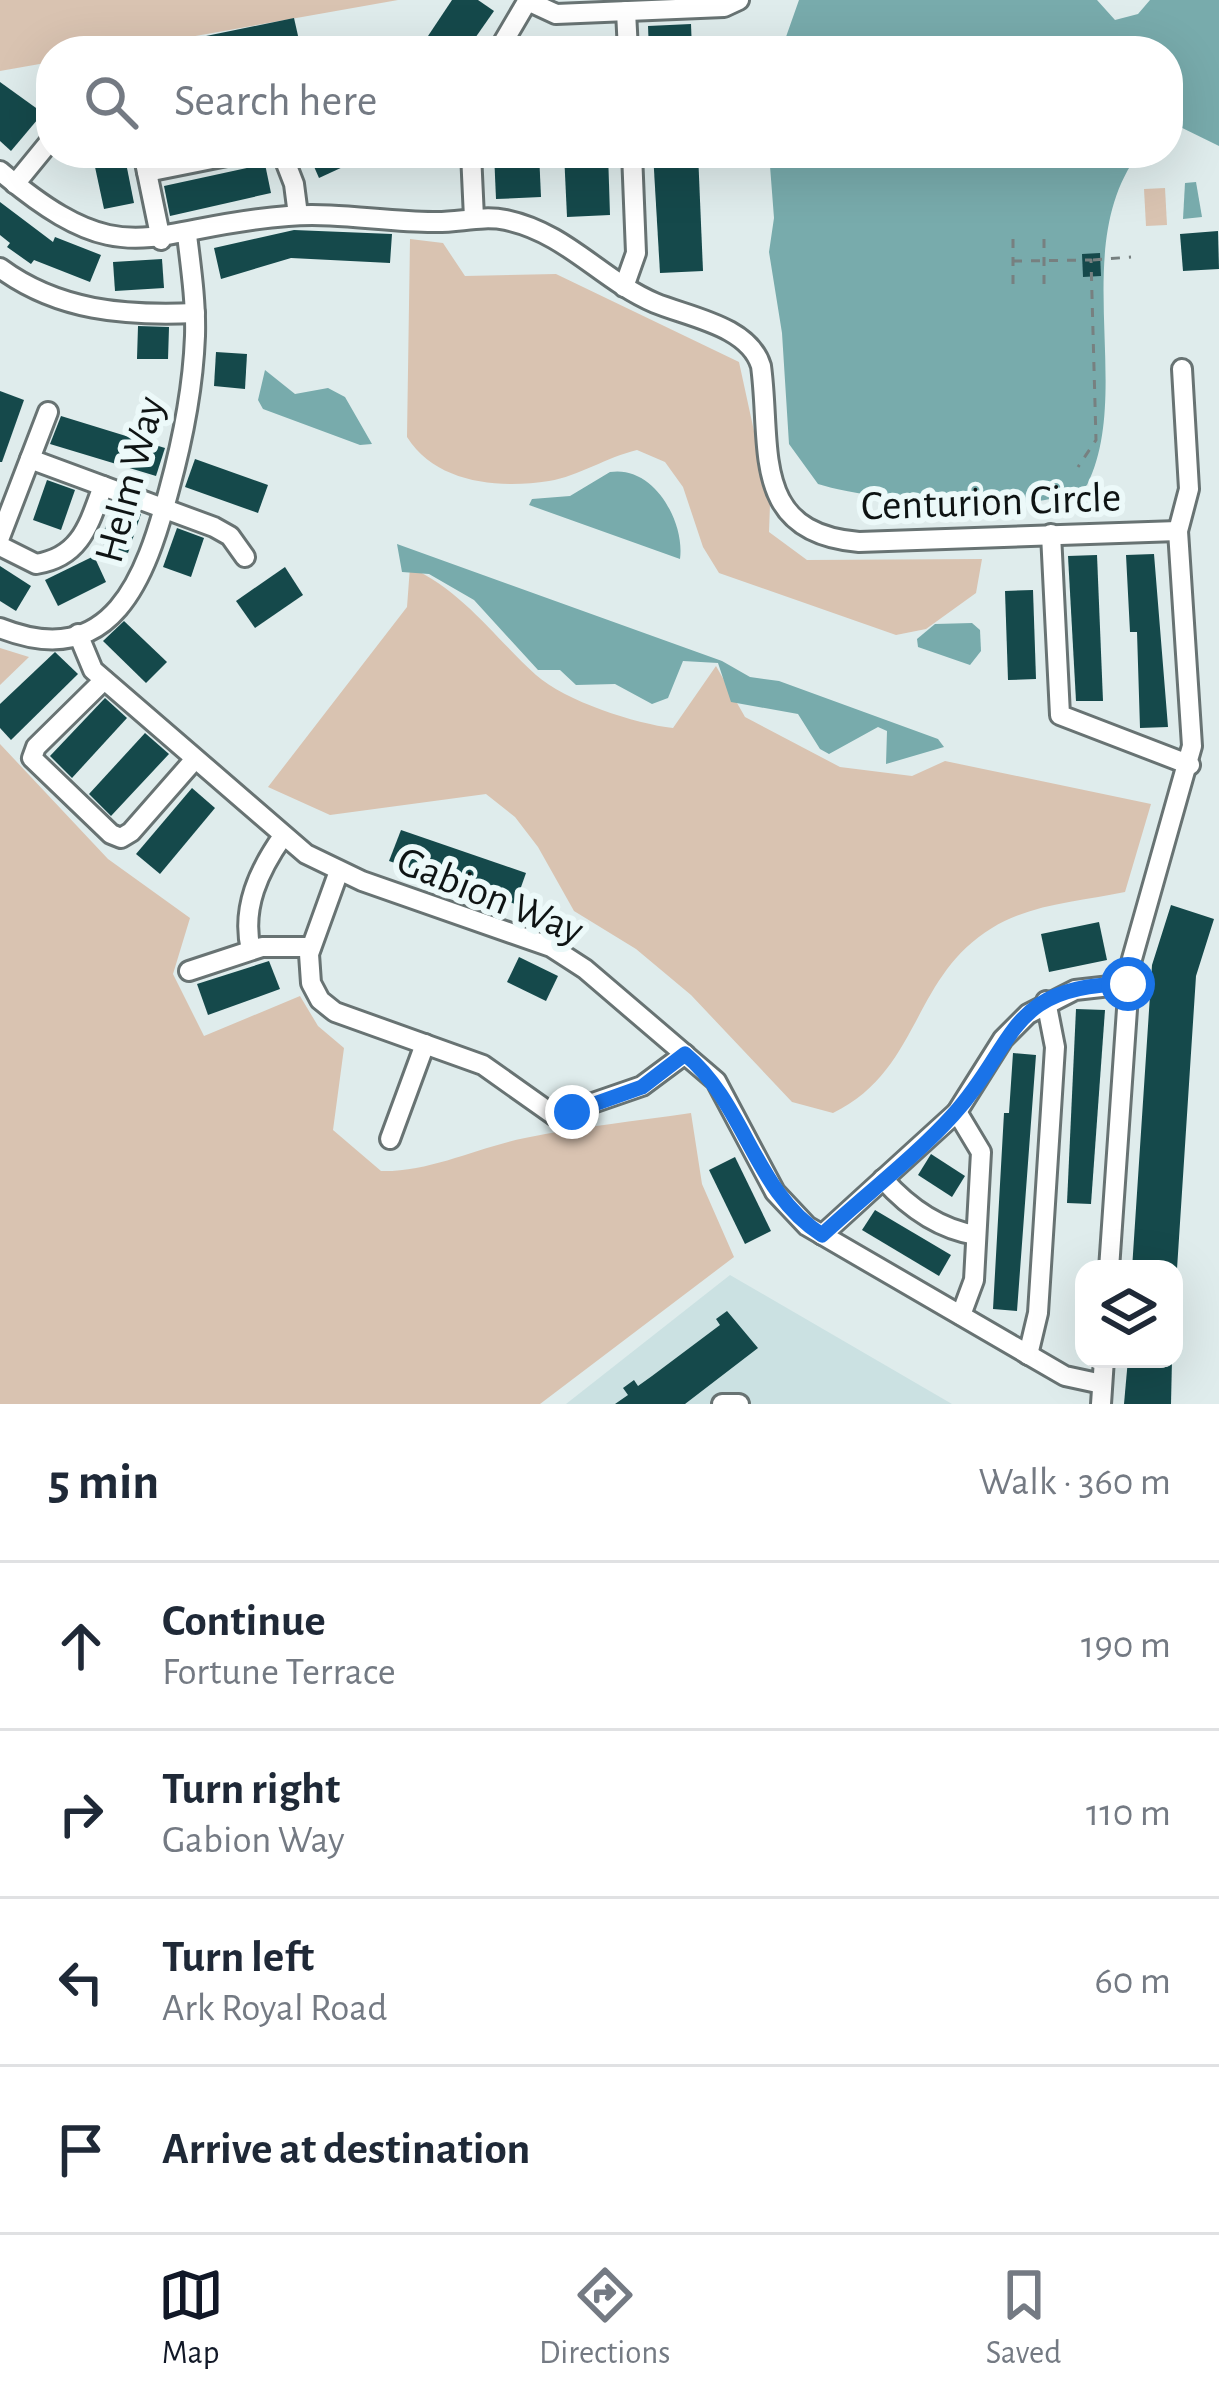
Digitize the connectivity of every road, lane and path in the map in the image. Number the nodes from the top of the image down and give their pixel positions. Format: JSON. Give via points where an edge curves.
{"nodes":[{"id":1,"x":739,"y":0,"type":"edge"},
{"id":2,"x":528,"y":1,"type":"edge"},
{"id":3,"x":626,"y":11,"type":"junction"},
{"id":4,"x":507,"y":36,"type":"edge"},
{"id":5,"x":627,"y":36,"type":"edge"},
{"id":6,"x":36,"y":153,"type":"edge"},
{"id":7,"x":146,"y":168,"type":"edge"},
{"id":8,"x":288,"y":168,"type":"edge"},
{"id":9,"x":472,"y":168,"type":"edge"},
{"id":10,"x":632,"y":168,"type":"edge"},
{"id":11,"x":8,"y":178,"type":"edge"},
{"id":12,"x":298,"y":215,"type":"junction"},
{"id":13,"x":474,"y":218,"type":"junction"},
{"id":14,"x":187,"y":235,"type":"junction"},
{"id":15,"x":1013,"y":237,"type":"dead end"},
{"id":16,"x":1044,"y":237,"type":"dead end"},
{"id":17,"x":160,"y":240,"type":"junction"},
{"id":18,"x":1132,"y":257,"type":"dead end"},
{"id":19,"x":1091,"y":260,"type":"junction"},
{"id":20,"x":1013,"y":261,"type":"junction"},
{"id":21,"x":1045,"y":261,"type":"junction"},
{"id":22,"x":0,"y":268,"type":"edge"},
{"id":23,"x":1013,"y":284,"type":"dead end"},
{"id":24,"x":1044,"y":284,"type":"dead end"},
{"id":25,"x":624,"y":287,"type":"junction"},
{"id":26,"x":195,"y":313,"type":"junction"},
{"id":27,"x":1182,"y":369,"type":"dead end"},
{"id":28,"x":47,"y":412,"type":"dead end"},
{"id":29,"x":30,"y":459,"type":"junction"},
{"id":30,"x":1078,"y":467,"type":"dead end"},
{"id":31,"x":103,"y":486,"type":"junction"},
{"id":32,"x":164,"y":508,"type":"junction"},
{"id":33,"x":1178,"y":531,"type":"junction"},
{"id":34,"x":1051,"y":534,"type":"junction"},
{"id":35,"x":0,"y":542,"type":"edge"},
{"id":36,"x":245,"y":557,"type":"dead end"},
{"id":37,"x":0,"y":628,"type":"edge"},
{"id":38,"x":78,"y":634,"type":"junction"},
{"id":39,"x":104,"y":680,"type":"junction"},
{"id":40,"x":196,"y":760,"type":"junction"},
{"id":41,"x":1190,"y":765,"type":"junction"},
{"id":42,"x":283,"y":836,"type":"junction"},
{"id":43,"x":339,"y":871,"type":"junction"},
{"id":44,"x":311,"y":947,"type":"junction"},
{"id":45,"x":250,"y":950,"type":"junction"},
{"id":46,"x":190,"y":971,"type":"dead end"},
{"id":47,"x":1128,"y":984,"type":"junction"},
{"id":48,"x":1046,"y":1001,"type":"junction"},
{"id":49,"x":425,"y":1044,"type":"junction"},
{"id":50,"x":685,"y":1054,"type":"junction"},
{"id":51,"x":957,"y":1112,"type":"junction"},
{"id":52,"x":390,"y":1139,"type":"dead end"},
{"id":53,"x":883,"y":1179,"type":"junction"},
{"id":54,"x":822,"y":1235,"type":"junction"},
{"id":55,"x":976,"y":1235,"type":"junction"},
{"id":56,"x":1110,"y":1260,"type":"edge"},
{"id":57,"x":962,"y":1315,"type":"junction"},
{"id":58,"x":1028,"y":1355,"type":"junction"},
{"id":59,"x":1102,"y":1394,"type":"edge"},
{"id":60,"x":722,"y":1404,"type":"edge"},
{"id":61,"x":739,"y":1404,"type":"edge"}],
"edges":[{"from":1,"to":3,"type":"street"},
{"from":2,"to":3,"type":"street","via":[[556,14]]},
{"from":2,"to":4,"type":"street"},
{"from":3,"to":5,"type":"street"},
{"from":6,"to":11,"type":"street"},
{"from":7,"to":17,"type":"street"},
{"from":8,"to":12,"type":"street"},
{"from":9,"to":13,"type":"street"},
{"from":10,"to":25,"type":"street","via":[[635,254]]},
{"from":11,"to":17,"type":"street","name":"Centurion Circle","via":[[86,230]]},
{"from":12,"to":13,"type":"street","name":"Centurion Circle"},
{"from":12,"to":14,"type":"street","name":"Centurion Circle"},
{"from":13,"to":25,"type":"street","name":"Centurion Circle","via":[[547,233]]},
{"from":14,"to":17,"type":"street","name":"Centurion Circle"},
{"from":14,"to":26,"type":"street","name":"Helm Way"},
{"from":15,"to":20,"type":"path"},
{"from":16,"to":21,"type":"path"},
{"from":18,"to":19,"type":"path"},
{"from":19,"to":21,"type":"path"},
{"from":19,"to":30,"type":"path","via":[[1096,440]]},
{"from":20,"to":21,"type":"path"},
{"from":20,"to":23,"type":"path"},
{"from":21,"to":24,"type":"path"},
{"from":22,"to":26,"type":"street","via":[[88,308]]},
{"from":25,"to":34,"type":"street","name":"Centurion Circle","via":[[753,348],[775,493],[807,529],[860,542]]},
{"from":26,"to":32,"type":"street","name":"Helm Way","via":[[188,415]]},
{"from":27,"to":33,"type":"street","via":[[1189,489]]},
{"from":28,"to":29,"type":"street"},
{"from":29,"to":31,"type":"street"},
{"from":29,"to":35,"type":"street"},
{"from":31,"to":32,"type":"street"},
{"from":31,"to":35,"type":"street","via":[[70,551],[35,563]]},
{"from":32,"to":36,"type":"street","via":[[224,531]]},
{"from":32,"to":38,"type":"street","name":"Helm Way","via":[[136,589]]},
{"from":33,"to":34,"type":"street","name":"Centurion Circle"},
{"from":33,"to":41,"type":"street","via":[[1190,645]]},
{"from":34,"to":41,"type":"street","via":[[1060,716]]},
{"from":37,"to":38,"type":"street","via":[[29,637]]},
{"from":38,"to":39,"type":"street","name":"Gabion Way"},
{"from":39,"to":40,"type":"street","name":"Gabion Way"},
{"from":39,"to":40,"type":"street","via":[[32,758],[111,834],[131,832]]},
{"from":40,"to":42,"type":"street","name":"Gabion Way"},
{"from":41,"to":47,"type":"street"},
{"from":42,"to":43,"type":"street","name":"Gabion Way"},
{"from":42,"to":45,"type":"street","via":[[247,913]]},
{"from":43,"to":44,"type":"street"},
{"from":43,"to":50,"type":"street","name":"Gabion Way","via":[[551,947]]},
{"from":44,"to":45,"type":"street"},
{"from":44,"to":49,"type":"street","via":[[311,983],[327,1007]]},
{"from":45,"to":46,"type":"street"},
{"from":47,"to":48,"type":"street","via":[[1088,986]]},
{"from":47,"to":56,"type":"street"},
{"from":48,"to":51,"type":"street","via":[[1003,1039]]},
{"from":48,"to":58,"type":"street","via":[[1054,1047],[1038,1313]]},
{"from":49,"to":50,"type":"street","via":[[495,1071],[555,1116],[642,1087]]},
{"from":49,"to":52,"type":"street"},
{"from":50,"to":54,"type":"street","name":"Gabion Way","via":[[724,1094],[784,1205]]},
{"from":51,"to":53,"type":"street"},
{"from":51,"to":55,"type":"street","via":[[981,1152]]},
{"from":53,"to":54,"type":"street"},
{"from":53,"to":55,"type":"street","via":[[946,1228]]},
{"from":54,"to":57,"type":"street","name":"Gabion Way"},
{"from":55,"to":57,"type":"street"},
{"from":57,"to":58,"type":"street","name":"Gabion Way"},
{"from":58,"to":59,"type":"street","name":"Gabion Way"},
{"from":60,"to":61,"type":"street"}]}
